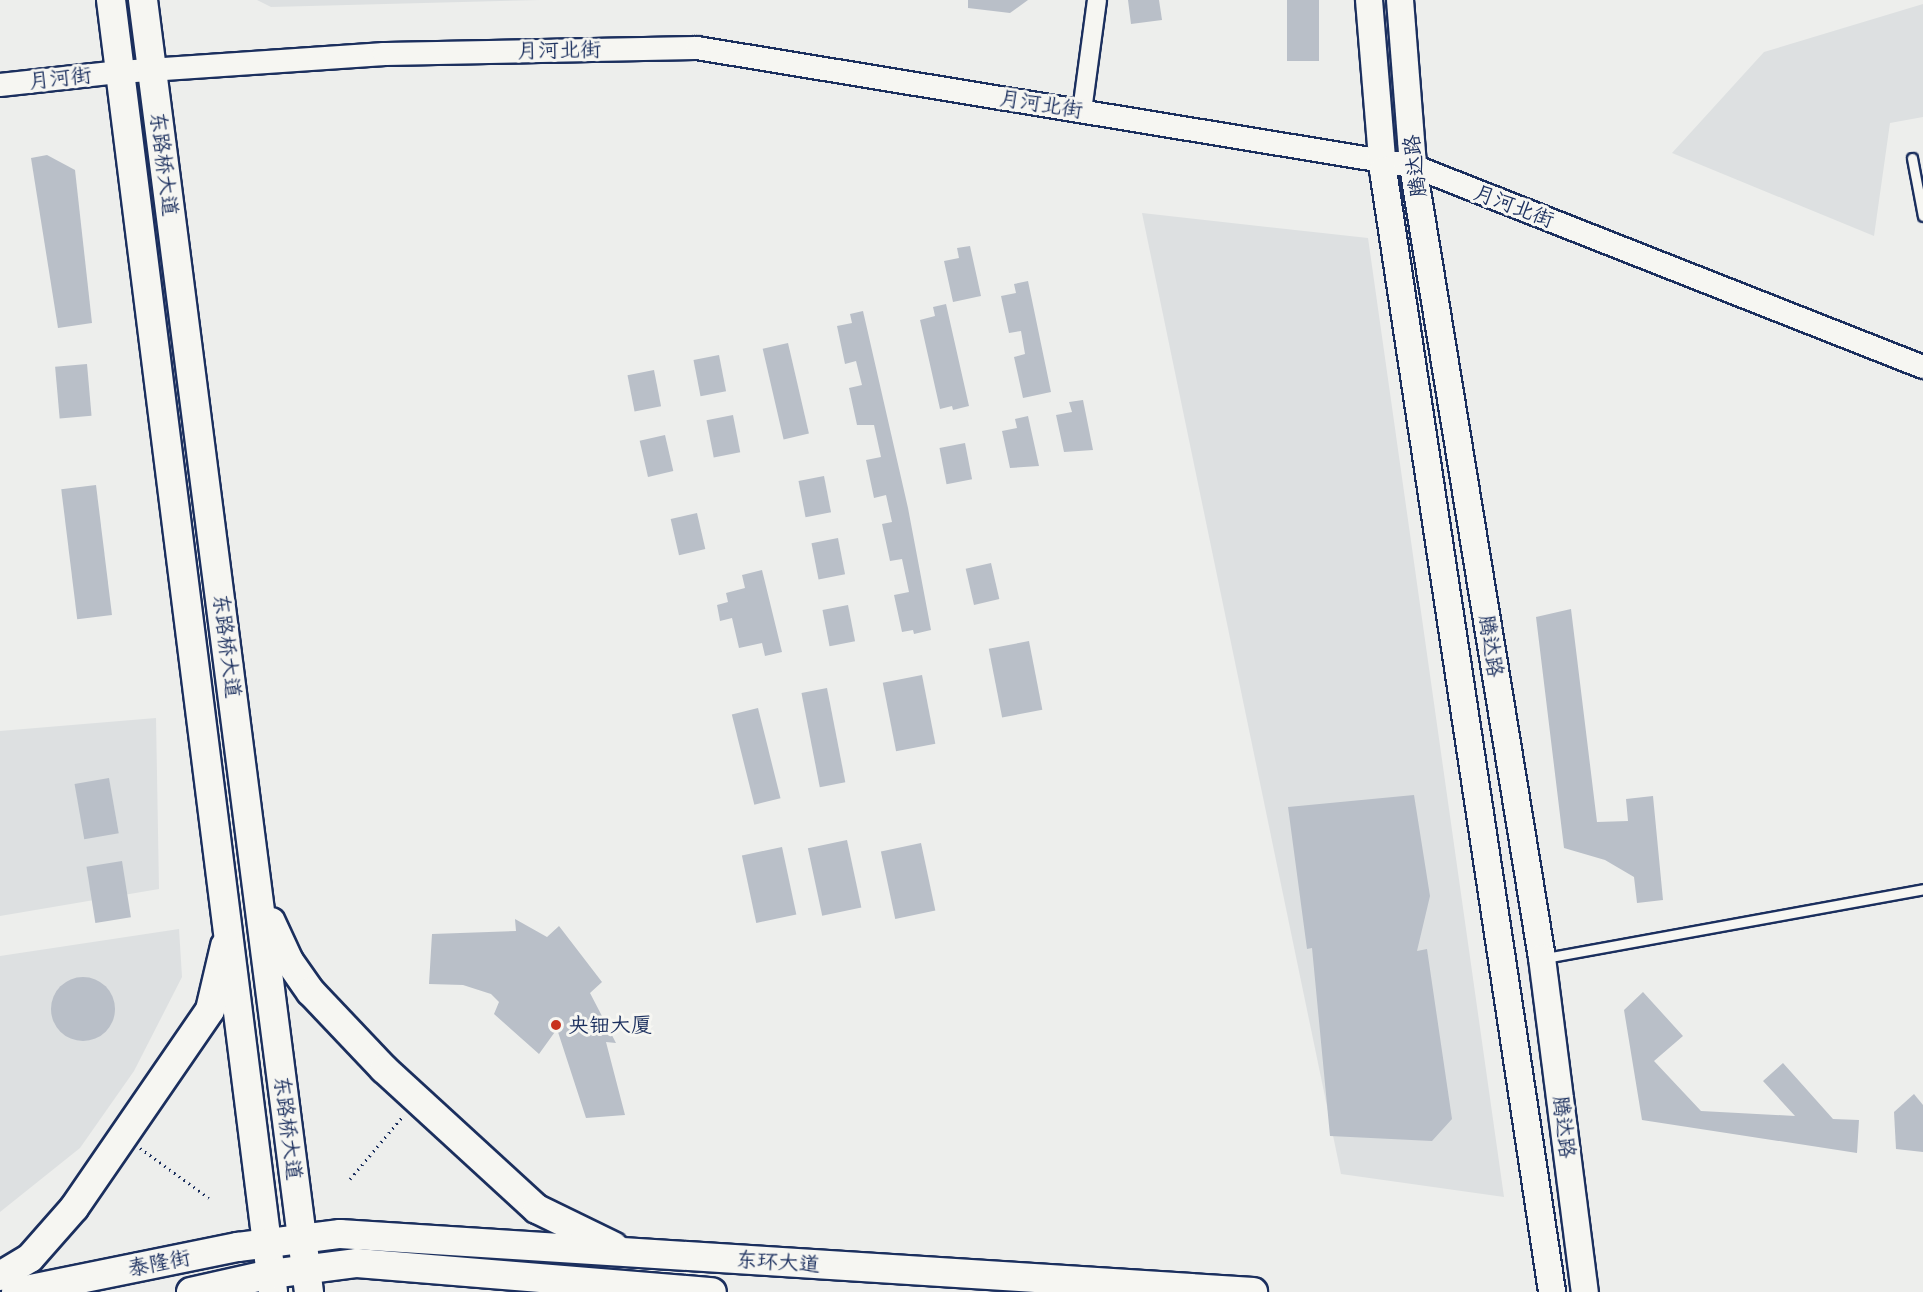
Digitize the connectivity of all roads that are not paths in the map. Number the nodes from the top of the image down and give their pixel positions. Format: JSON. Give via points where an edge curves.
{"nodes":[{"id":1,"x":111,"y":0,"type":"edge"},
{"id":2,"x":143,"y":0,"type":"edge"},
{"id":3,"x":1097,"y":0,"type":"edge"},
{"id":4,"x":1369,"y":0,"type":"edge"},
{"id":5,"x":1400,"y":0,"type":"edge"},
{"id":6,"x":152,"y":70,"type":"junction"},
{"id":7,"x":120,"y":72,"type":"junction"},
{"id":8,"x":0,"y":85,"type":"edge"},
{"id":9,"x":1082,"y":111,"type":"junction"},
{"id":10,"x":1912,"y":158,"type":"dead end"},
{"id":11,"x":1382,"y":161,"type":"junction"},
{"id":12,"x":1413,"y":166,"type":"junction"},
{"id":13,"x":1923,"y":216,"type":"edge"},
{"id":14,"x":1923,"y":367,"type":"edge"},
{"id":15,"x":1923,"y":889,"type":"edge"},
{"id":16,"x":259,"y":896,"type":"junction"},
{"id":17,"x":230,"y":926,"type":"junction"},
{"id":18,"x":1542,"y":958,"type":"junction"},
{"id":19,"x":302,"y":1238,"type":"junction"},
{"id":20,"x":267,"y":1243,"type":"junction"},
{"id":21,"x":626,"y":1252,"type":"junction"},
{"id":22,"x":0,"y":1276,"type":"edge"},
{"id":23,"x":308,"y":1280,"type":"edge"},
{"id":24,"x":272,"y":1283,"type":"edge"},
{"id":25,"x":585,"y":1288,"type":"edge"},
{"id":26,"x":16,"y":1292,"type":"edge"},
{"id":27,"x":191,"y":1292,"type":"edge"},
{"id":28,"x":712,"y":1292,"type":"edge"},
{"id":29,"x":1253,"y":1292,"type":"edge"},
{"id":30,"x":1552,"y":1292,"type":"edge"},
{"id":31,"x":1585,"y":1292,"type":"edge"}],
"edges":[{"from":1,"to":7,"type":"main road","name":"东路桥大道"},
{"from":2,"to":6,"type":"main road","name":"东路桥大道"},
{"from":3,"to":9,"type":"street"},
{"from":4,"to":11,"type":"main road","name":"腾达路"},
{"from":5,"to":12,"type":"main road","name":"腾达路"},
{"from":6,"to":7,"type":"street","name":"月河北街"},
{"from":6,"to":9,"type":"street","name":"月河北街","via":[[384,54],[698,48]]},
{"from":6,"to":16,"type":"main road","name":"东路桥大道"},
{"from":7,"to":8,"type":"street","name":"月河街"},
{"from":7,"to":17,"type":"main road","name":"东路桥大道"},
{"from":9,"to":11,"type":"street","name":"月河北街"},
{"from":10,"to":13,"type":"lane"},
{"from":11,"to":12,"type":"street","name":"月河北街"},
{"from":11,"to":30,"type":"main road","name":"腾达路"},
{"from":12,"to":14,"type":"street","name":"月河北街"},
{"from":12,"to":18,"type":"main road","name":"腾达路"},
{"from":15,"to":18,"type":"lane"},
{"from":16,"to":19,"type":"main road","name":"东路桥大道"},
{"from":16,"to":21,"type":"main road","via":[[289,962],[311,992],[384,1069],[537,1209]]},
{"from":17,"to":20,"type":"main road","name":"东路桥大道"},
{"from":17,"to":22,"type":"main road","via":[[210,1010],[74,1208],[30,1258]]},
{"from":18,"to":31,"type":"main road","name":"腾达路"},
{"from":19,"to":20,"type":"main road","name":"泰隆街"},
{"from":19,"to":21,"type":"main road","name":"东环大道","via":[[364,1235]]},
{"from":19,"to":23,"type":"main road","name":"东路桥大道"},
{"from":20,"to":24,"type":"main road","name":"东路桥大道"},
{"from":20,"to":26,"type":"main road","name":"泰隆街"},
{"from":21,"to":29,"type":"main road","name":"东环大道"},
{"from":23,"to":24,"type":"main road","name":"泰隆街"},
{"from":23,"to":25,"type":"main road","name":"东环大道","via":[[357,1263]]},
{"from":24,"to":27,"type":"main road","name":"泰隆街"},
{"from":25,"to":28,"type":"main road","name":"东环大道"}]}
